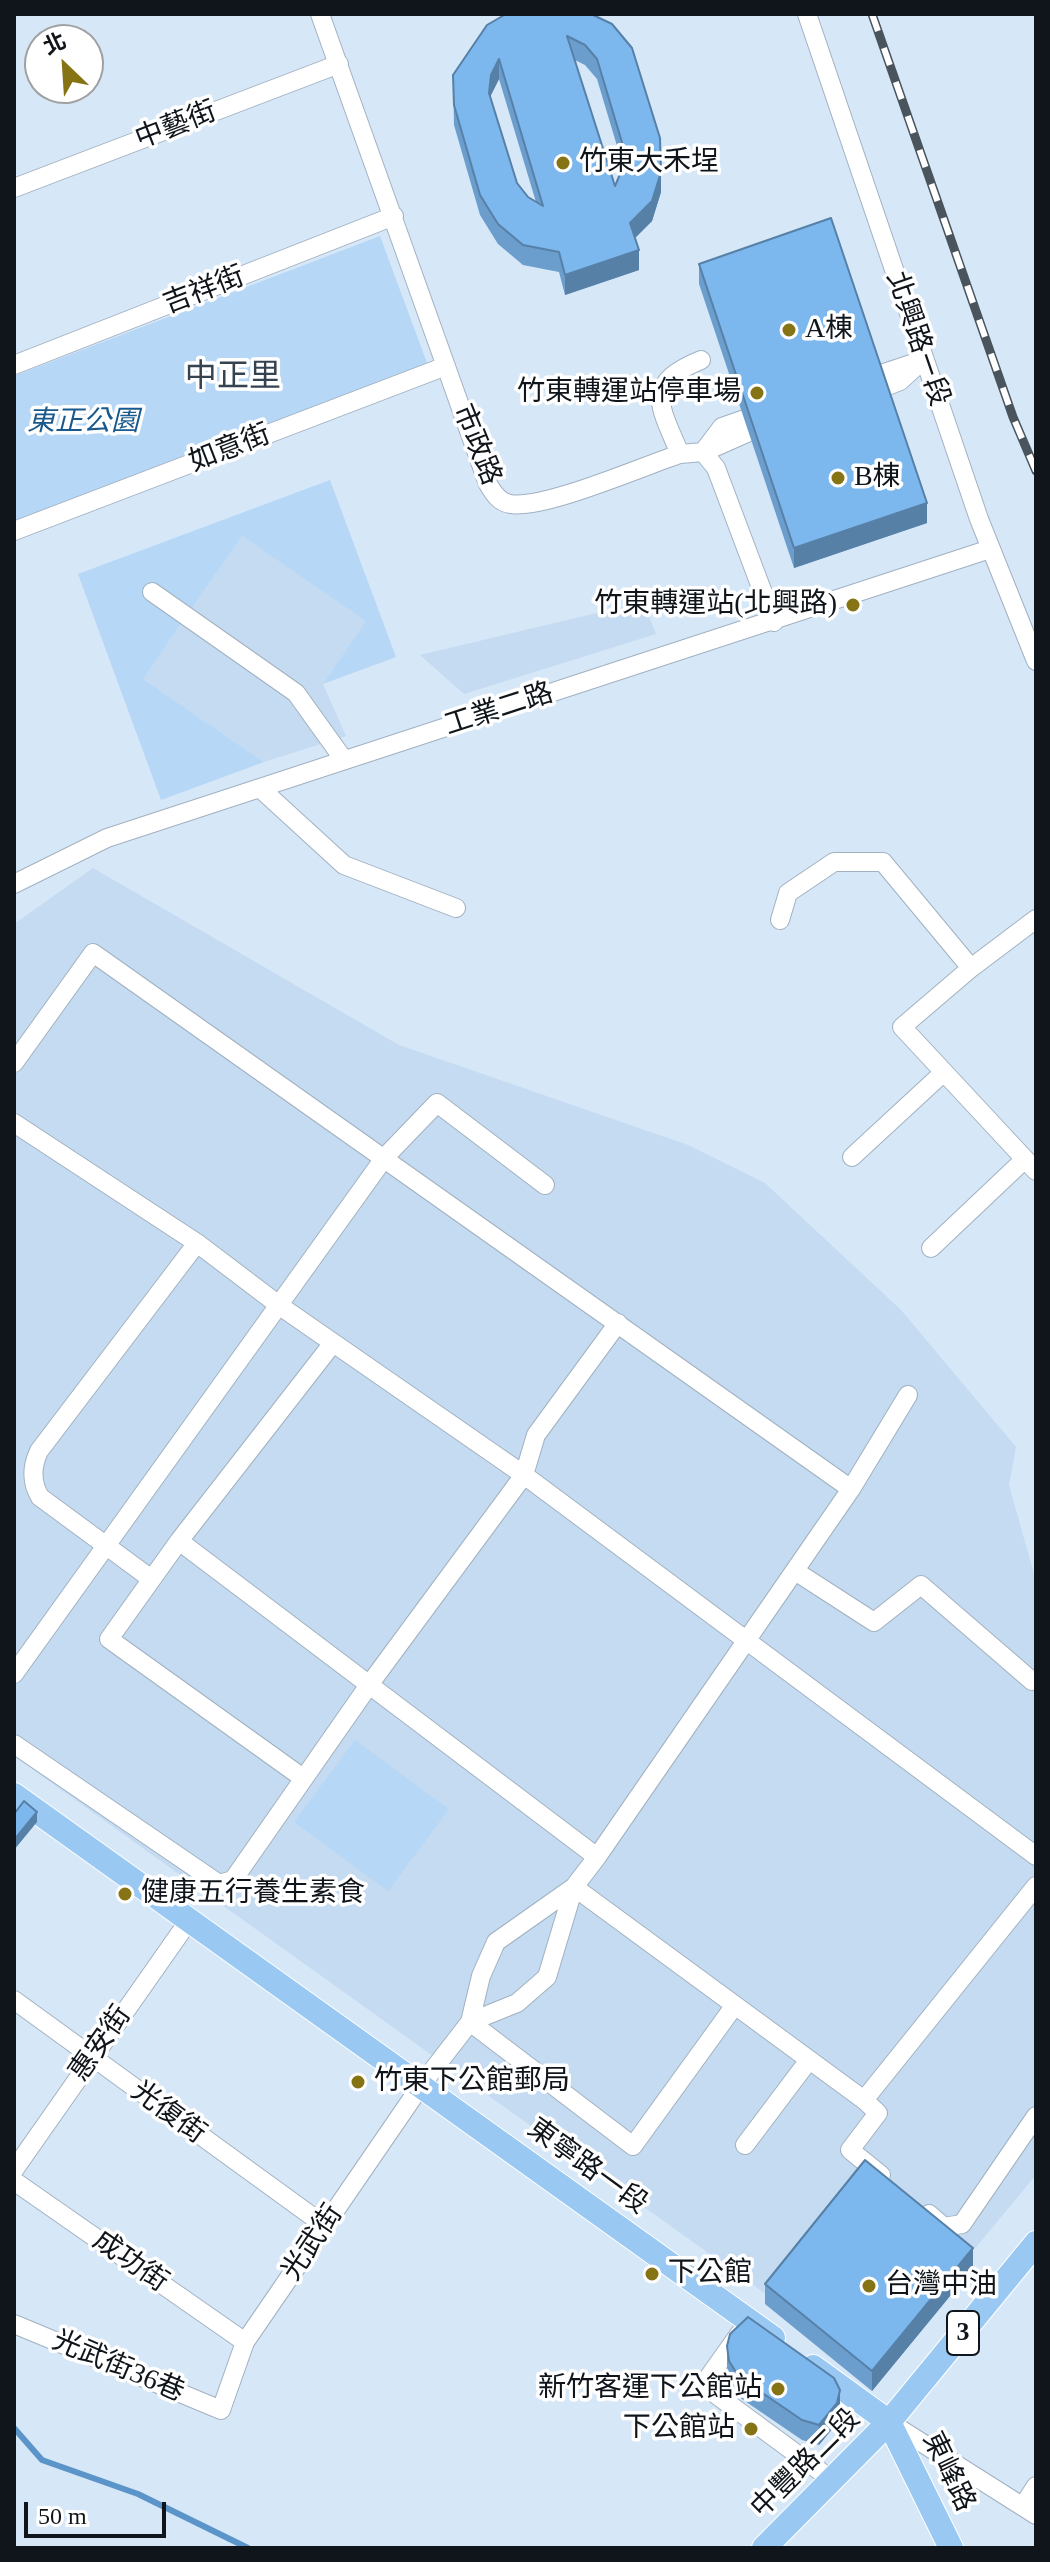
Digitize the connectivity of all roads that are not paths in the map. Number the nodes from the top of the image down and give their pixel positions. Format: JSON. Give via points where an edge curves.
{"nodes":[{"id":1,"x":320,"y":14,"type":"edge"},
{"id":2,"x":807,"y":14,"type":"edge"},
{"id":3,"x":339,"y":64,"type":"junction"},
{"id":4,"x":14,"y":188,"type":"edge"},
{"id":5,"x":394,"y":216,"type":"junction"},
{"id":6,"x":924,"y":359,"type":"junction"},
{"id":7,"x":701,"y":360,"type":"dead end"},
{"id":8,"x":14,"y":365,"type":"edge"},
{"id":9,"x":446,"y":366,"type":"junction"},
{"id":10,"x":880,"y":382,"type":"edge"},
{"id":11,"x":747,"y":426,"type":"edge"},
{"id":12,"x":703,"y":452,"type":"junction"},
{"id":13,"x":680,"y":454,"type":"junction"},
{"id":14,"x":14,"y":531,"type":"edge"},
{"id":15,"x":990,"y":549,"type":"junction"},
{"id":16,"x":152,"y":592,"type":"dead end"},
{"id":17,"x":774,"y":622,"type":"junction"},
{"id":18,"x":1036,"y":661,"type":"edge"},
{"id":19,"x":344,"y":760,"type":"junction"},
{"id":20,"x":261,"y":789,"type":"junction"},
{"id":21,"x":14,"y":884,"type":"edge"},
{"id":22,"x":456,"y":908,"type":"dead end"},
{"id":23,"x":1036,"y":919,"type":"edge"},
{"id":24,"x":780,"y":920,"type":"dead end"},
{"id":25,"x":971,"y":968,"type":"junction"},
{"id":26,"x":14,"y":1063,"type":"edge"},
{"id":27,"x":944,"y":1072,"type":"junction"},
{"id":28,"x":14,"y":1123,"type":"edge"},
{"id":29,"x":385,"y":1157,"type":"junction"},
{"id":30,"x":852,"y":1157,"type":"dead end"},
{"id":31,"x":1030,"y":1165,"type":"edge"},
{"id":32,"x":545,"y":1185,"type":"dead end"},
{"id":33,"x":197,"y":1243,"type":"junction"},
{"id":34,"x":931,"y":1248,"type":"dead end"},
{"id":35,"x":280,"y":1306,"type":"junction"},
{"id":36,"x":618,"y":1323,"type":"junction"},
{"id":37,"x":333,"y":1343,"type":"junction"},
{"id":38,"x":908,"y":1395,"type":"dead end"},
{"id":39,"x":524,"y":1475,"type":"junction"},
{"id":40,"x":851,"y":1489,"type":"junction"},
{"id":41,"x":179,"y":1541,"type":"junction"},
{"id":42,"x":106,"y":1544,"type":"junction"},
{"id":43,"x":795,"y":1571,"type":"junction"},
{"id":44,"x":150,"y":1578,"type":"junction"},
{"id":45,"x":746,"y":1644,"type":"junction"},
{"id":46,"x":14,"y":1674,"type":"edge"},
{"id":47,"x":1032,"y":1681,"type":"dead end"},
{"id":48,"x":369,"y":1685,"type":"junction"},
{"id":49,"x":14,"y":1744,"type":"edge"},
{"id":50,"x":303,"y":1778,"type":"junction"},
{"id":51,"x":14,"y":1795,"type":"edge"},
{"id":52,"x":1036,"y":1856,"type":"edge"},
{"id":53,"x":597,"y":1857,"type":"junction"},
{"id":54,"x":1036,"y":1886,"type":"edge"},
{"id":55,"x":574,"y":1887,"type":"junction"},
{"id":56,"x":190,"y":1919,"type":"junction"},
{"id":57,"x":14,"y":2000,"type":"edge"},
{"id":58,"x":735,"y":2005,"type":"junction"},
{"id":59,"x":470,"y":2022,"type":"junction"},
{"id":60,"x":90,"y":2057,"type":"junction"},
{"id":61,"x":809,"y":2060,"type":"junction"},
{"id":62,"x":422,"y":2084,"type":"junction"},
{"id":63,"x":864,"y":2100,"type":"junction"},
{"id":64,"x":1036,"y":2116,"type":"edge"},
{"id":65,"x":745,"y":2145,"type":"dead end"},
{"id":66,"x":14,"y":2170,"type":"edge"},
{"id":67,"x":14,"y":2181,"type":"edge"},
{"id":68,"x":324,"y":2225,"type":"junction"},
{"id":69,"x":1036,"y":2243,"type":"edge"},
{"id":70,"x":749,"y":2321,"type":"junction"},
{"id":71,"x":14,"y":2324,"type":"edge"},
{"id":72,"x":245,"y":2342,"type":"junction"},
{"id":73,"x":221,"y":2410,"type":"joint"},
{"id":74,"x":889,"y":2422,"type":"junction"},
{"id":75,"x":832,"y":2480,"type":"junction"},
{"id":76,"x":1036,"y":2486,"type":"edge"},
{"id":77,"x":1030,"y":2510,"type":"edge"},
{"id":78,"x":764,"y":2548,"type":"edge"},
{"id":79,"x":951,"y":2548,"type":"edge"}],
"edges":[{"from":1,"to":3,"type":"street","name":"市政路"},
{"from":2,"to":6,"type":"street","name":"北興路ㄧ段"},
{"from":3,"to":4,"type":"street","name":"中藝街"},
{"from":3,"to":5,"type":"street","name":"市政路"},
{"from":5,"to":8,"type":"street","name":"吉祥街"},
{"from":5,"to":9,"type":"street","name":"市政路"},
{"from":6,"to":10,"type":"street"},
{"from":6,"to":15,"type":"street","name":"北興路ㄧ段"},
{"from":7,"to":13,"type":"street","via":[[669,376],[660,390],[660,406]]},
{"from":9,"to":13,"type":"street","name":"市政路","via":[[488,484],[506,504],[536,503]]},
{"from":9,"to":14,"type":"street","name":"如意街"},
{"from":11,"to":12,"type":"street","via":[[722,427]]},
{"from":12,"to":13,"type":"street","name":"市政路"},
{"from":12,"to":17,"type":"street","via":[[716,468]]},
{"from":15,"to":17,"type":"street","name":"工業二路"},
{"from":15,"to":18,"type":"street","name":"北興路ㄧ段"},
{"from":16,"to":19,"type":"street","via":[[296,693]]},
{"from":17,"to":19,"type":"street","name":"工業二路"},
{"from":19,"to":20,"type":"street","name":"工業二路"},
{"from":20,"to":21,"type":"street","name":"工業二路","via":[[107,838]]},
{"from":20,"to":22,"type":"street","via":[[344,865]]},
{"from":23,"to":25,"type":"street"},
{"from":24,"to":25,"type":"street","via":[[788,893],[834,862],[883,862]]},
{"from":25,"to":27,"type":"street","via":[[902,1027]]},
{"from":26,"to":29,"type":"street","via":[[93,953]]},
{"from":27,"to":30,"type":"street"},
{"from":27,"to":31,"type":"street"},
{"from":28,"to":33,"type":"street"},
{"from":29,"to":32,"type":"street","via":[[437,1103]]},
{"from":29,"to":35,"type":"street"},
{"from":29,"to":36,"type":"street"},
{"from":31,"to":34,"type":"street"},
{"from":33,"to":35,"type":"street"},
{"from":33,"to":42,"type":"street","via":[[34,1463],[40,1497]]},
{"from":35,"to":37,"type":"street"},
{"from":35,"to":42,"type":"street"},
{"from":36,"to":39,"type":"street","via":[[536,1435]]},
{"from":36,"to":40,"type":"street"},
{"from":37,"to":39,"type":"street"},
{"from":37,"to":41,"type":"street"},
{"from":38,"to":40,"type":"street"},
{"from":39,"to":45,"type":"street"},
{"from":39,"to":48,"type":"street"},
{"from":40,"to":43,"type":"street"},
{"from":41,"to":44,"type":"street"},
{"from":41,"to":48,"type":"street"},
{"from":42,"to":44,"type":"street"},
{"from":42,"to":46,"type":"street"},
{"from":43,"to":45,"type":"street"},
{"from":43,"to":47,"type":"street","via":[[874,1622],[921,1585]]},
{"from":44,"to":50,"type":"street","via":[[109,1639]]},
{"from":45,"to":52,"type":"street"},
{"from":45,"to":53,"type":"street"},
{"from":48,"to":50,"type":"street"},
{"from":48,"to":53,"type":"street"},
{"from":49,"to":50,"type":"street","via":[[219,1884],[233,1880]]},
{"from":51,"to":56,"type":"main road","name":"東寧路一段"},
{"from":53,"to":55,"type":"street"},
{"from":54,"to":63,"type":"street"},
{"from":55,"to":58,"type":"street"},
{"from":55,"to":59,"type":"street","via":[[496,1942]]},
{"from":55,"to":59,"type":"street","via":[[547,1977],[517,2003]]},
{"from":56,"to":60,"type":"street","name":"惠安街"},
{"from":56,"to":62,"type":"main road","name":"東寧路一段"},
{"from":57,"to":60,"type":"street","name":"光復街"},
{"from":58,"to":59,"type":"street","via":[[633,2146]]},
{"from":58,"to":61,"type":"street"},
{"from":59,"to":62,"type":"street","name":"光武街"},
{"from":60,"to":66,"type":"street","name":"惠安街"},
{"from":60,"to":68,"type":"street","name":"光復街"},
{"from":61,"to":63,"type":"street"},
{"from":61,"to":65,"type":"street"},
{"from":62,"to":68,"type":"street","name":"光武街"},
{"from":62,"to":70,"type":"main road","name":"東寧路一段"},
{"from":63,"to":64,"type":"street","via":[[878,2113],[850,2150],[944,2227],[962,2224]]},
{"from":67,"to":72,"type":"street","name":"成功街"},
{"from":68,"to":72,"type":"street","name":"光武街"},
{"from":69,"to":74,"type":"main road","number":"3"},
{"from":70,"to":74,"type":"main road","name":"東寧路一段"},
{"from":70,"to":75,"type":"street","via":[[703,2385]]},
{"from":71,"to":73,"type":"street","name":"光武街36巷"},
{"from":72,"to":73,"type":"street","name":"光武街"},
{"from":74,"to":75,"type":"main road","name":"中豐路二段","number":"3"},
{"from":74,"to":77,"type":"street"},
{"from":74,"to":79,"type":"main road","name":"東峰路"},
{"from":75,"to":78,"type":"main road","name":"中豐路二段","number":"3"},
{"from":76,"to":77,"type":"street"}]}
